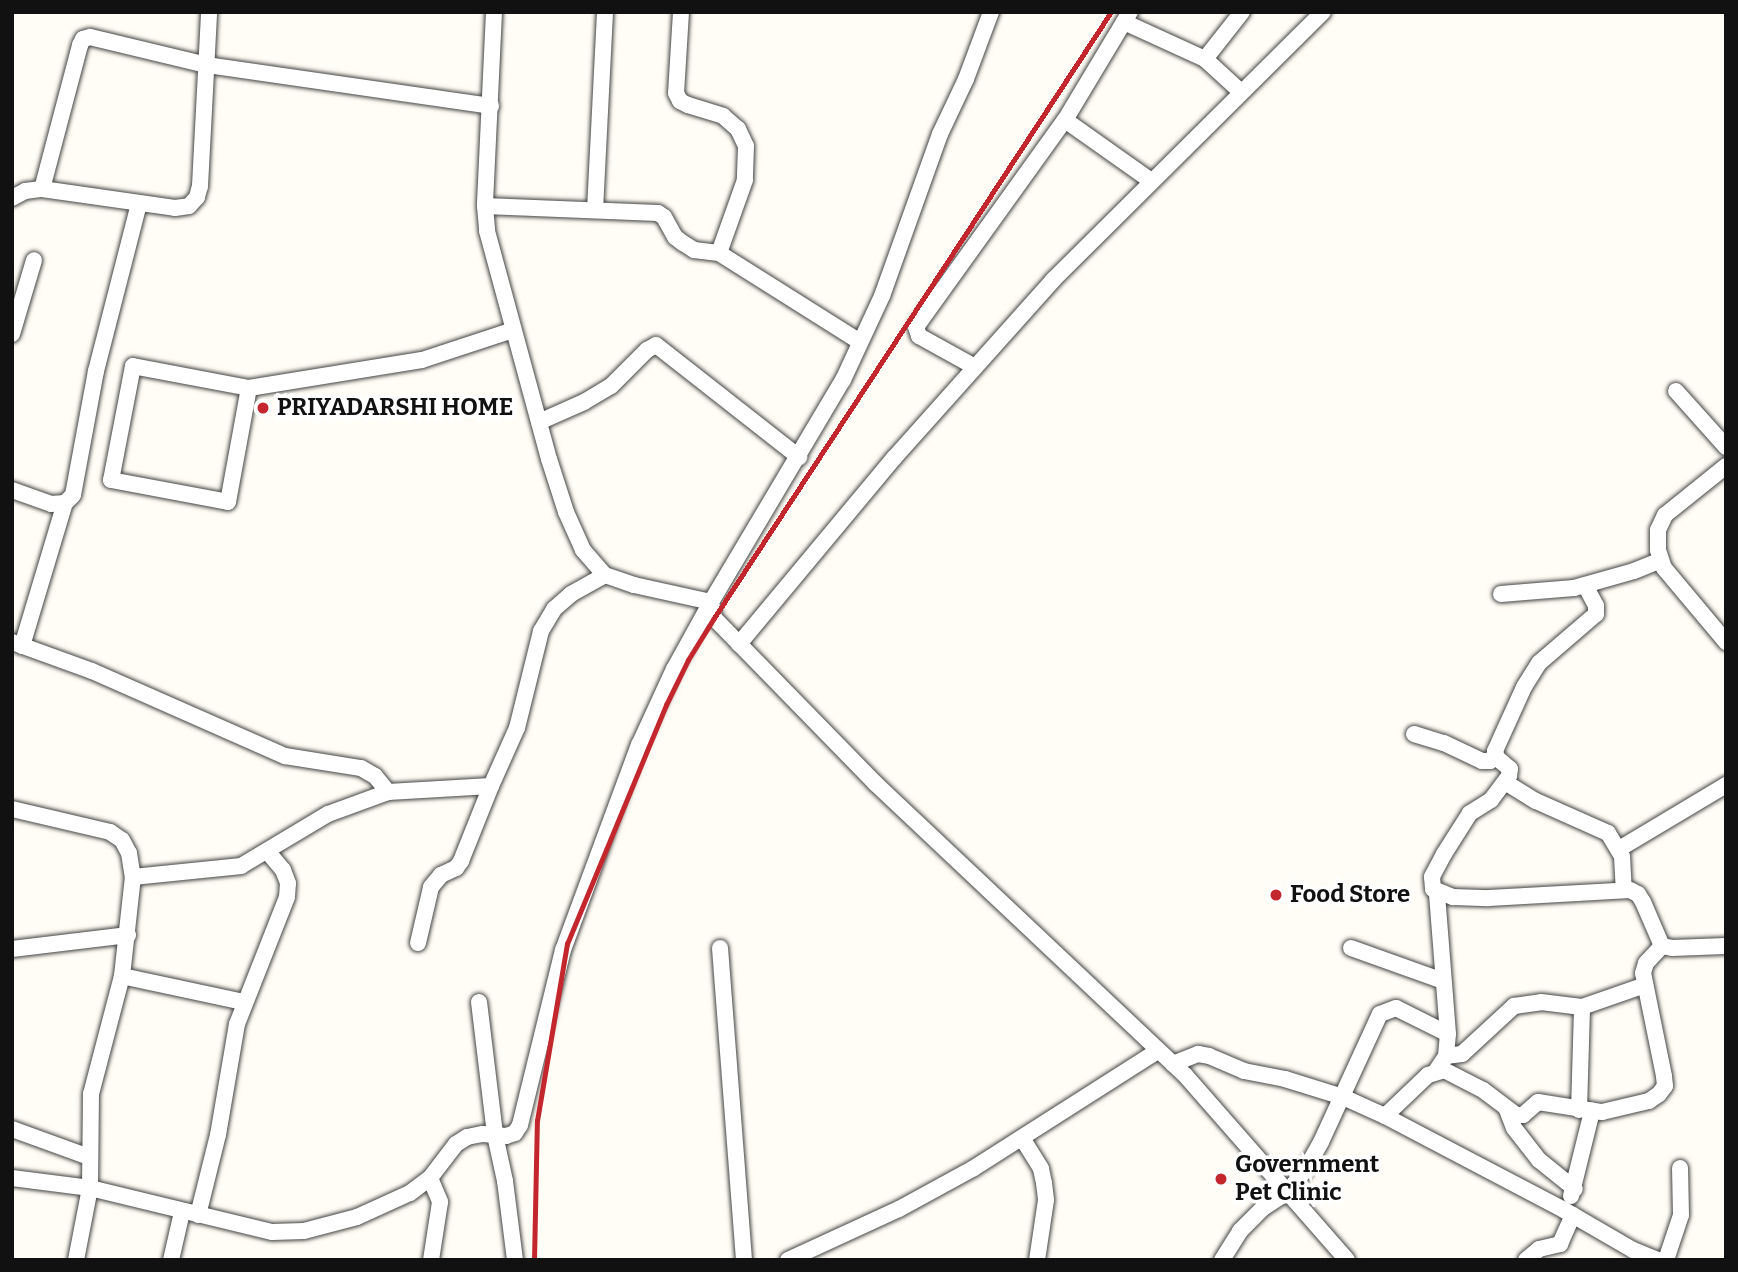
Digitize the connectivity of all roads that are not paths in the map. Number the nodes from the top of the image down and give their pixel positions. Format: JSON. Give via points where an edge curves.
{"nodes":[{"id":1,"x":209,"y":12,"type":"edge"},
{"id":2,"x":494,"y":12,"type":"edge"},
{"id":3,"x":605,"y":12,"type":"edge"},
{"id":4,"x":681,"y":12,"type":"edge"},
{"id":5,"x":991,"y":12,"type":"edge"},
{"id":6,"x":1242,"y":12,"type":"edge"},
{"id":7,"x":1323,"y":12,"type":"edge"},
{"id":8,"x":1127,"y":17,"type":"edge"},
{"id":9,"x":1205,"y":59,"type":"junction"},
{"id":10,"x":208,"y":65,"type":"junction"},
{"id":11,"x":1241,"y":92,"type":"junction"},
{"id":12,"x":491,"y":106,"type":"junction"},
{"id":13,"x":1065,"y":120,"type":"junction"},
{"id":14,"x":1151,"y":181,"type":"junction"},
{"id":15,"x":42,"y":189,"type":"junction"},
{"id":16,"x":16,"y":191,"type":"edge"},
{"id":17,"x":139,"y":204,"type":"junction"},
{"id":18,"x":485,"y":205,"type":"junction"},
{"id":19,"x":595,"y":210,"type":"junction"},
{"id":20,"x":719,"y":253,"type":"junction"},
{"id":21,"x":34,"y":260,"type":"dead end"},
{"id":22,"x":513,"y":330,"type":"junction"},
{"id":23,"x":12,"y":334,"type":"edge"},
{"id":24,"x":859,"y":341,"type":"junction"},
{"id":25,"x":975,"y":367,"type":"junction"},
{"id":26,"x":249,"y":388,"type":"junction"},
{"id":27,"x":1676,"y":391,"type":"dead end"},
{"id":28,"x":539,"y":422,"type":"junction"},
{"id":29,"x":1726,"y":447,"type":"edge"},
{"id":30,"x":799,"y":457,"type":"junction"},
{"id":31,"x":1726,"y":466,"type":"edge"},
{"id":32,"x":12,"y":490,"type":"edge"},
{"id":33,"x":65,"y":503,"type":"junction"},
{"id":34,"x":1661,"y":560,"type":"junction"},
{"id":35,"x":605,"y":575,"type":"junction"},
{"id":36,"x":1585,"y":585,"type":"junction"},
{"id":37,"x":1501,"y":594,"type":"dead end"},
{"id":38,"x":711,"y":601,"type":"junction"},
{"id":39,"x":1726,"y":642,"type":"edge"},
{"id":40,"x":17,"y":644,"type":"edge"},
{"id":41,"x":739,"y":644,"type":"junction"},
{"id":42,"x":1414,"y":734,"type":"dead end"},
{"id":43,"x":1495,"y":755,"type":"junction"},
{"id":44,"x":1504,"y":782,"type":"junction"},
{"id":45,"x":1726,"y":785,"type":"edge"},
{"id":46,"x":491,"y":786,"type":"junction"},
{"id":47,"x":388,"y":792,"type":"junction"},
{"id":48,"x":12,"y":809,"type":"edge"},
{"id":49,"x":1619,"y":849,"type":"junction"},
{"id":50,"x":268,"y":852,"type":"junction"},
{"id":51,"x":133,"y":877,"type":"junction"},
{"id":52,"x":1624,"y":890,"type":"junction"},
{"id":53,"x":1437,"y":893,"type":"junction"},
{"id":54,"x":128,"y":935,"type":"junction"},
{"id":55,"x":418,"y":943,"type":"dead end"},
{"id":56,"x":1662,"y":946,"type":"junction"},
{"id":57,"x":1726,"y":946,"type":"edge"},
{"id":58,"x":720,"y":948,"type":"dead end"},
{"id":59,"x":1351,"y":948,"type":"dead end"},
{"id":60,"x":12,"y":949,"type":"edge"},
{"id":61,"x":122,"y":976,"type":"junction"},
{"id":62,"x":1443,"y":981,"type":"junction"},
{"id":63,"x":1645,"y":985,"type":"junction"},
{"id":64,"x":243,"y":1002,"type":"junction"},
{"id":65,"x":479,"y":1002,"type":"dead end"},
{"id":66,"x":1582,"y":1007,"type":"junction"},
{"id":67,"x":1448,"y":1034,"type":"junction"},
{"id":68,"x":1158,"y":1051,"type":"junction"},
{"id":69,"x":1446,"y":1056,"type":"junction"},
{"id":70,"x":1173,"y":1064,"type":"junction"},
{"id":71,"x":1436,"y":1071,"type":"junction"},
{"id":72,"x":1343,"y":1097,"type":"junction"},
{"id":73,"x":1507,"y":1110,"type":"junction"},
{"id":74,"x":1586,"y":1111,"type":"junction"},
{"id":75,"x":1385,"y":1116,"type":"junction"},
{"id":76,"x":12,"y":1129,"type":"edge"},
{"id":77,"x":495,"y":1136,"type":"junction"},
{"id":78,"x":1023,"y":1138,"type":"junction"},
{"id":79,"x":89,"y":1157,"type":"junction"},
{"id":80,"x":1680,"y":1168,"type":"dead end"},
{"id":81,"x":12,"y":1178,"type":"edge"},
{"id":82,"x":430,"y":1178,"type":"junction"},
{"id":83,"x":90,"y":1188,"type":"junction"},
{"id":84,"x":1575,"y":1189,"type":"junction"},
{"id":85,"x":1288,"y":1192,"type":"junction"},
{"id":86,"x":1568,"y":1213,"type":"junction"},
{"id":87,"x":190,"y":1214,"type":"junction"},
{"id":88,"x":1630,"y":1257,"type":"edge"},
{"id":89,"x":76,"y":1260,"type":"edge"},
{"id":90,"x":172,"y":1260,"type":"edge"},
{"id":91,"x":431,"y":1260,"type":"edge"},
{"id":92,"x":515,"y":1260,"type":"edge"},
{"id":93,"x":744,"y":1260,"type":"edge"},
{"id":94,"x":788,"y":1260,"type":"edge"},
{"id":95,"x":1037,"y":1260,"type":"edge"},
{"id":96,"x":1222,"y":1260,"type":"edge"},
{"id":97,"x":1347,"y":1260,"type":"edge"},
{"id":98,"x":1526,"y":1260,"type":"edge"},
{"id":99,"x":1658,"y":1260,"type":"edge"},
{"id":100,"x":1666,"y":1260,"type":"edge"}],
"edges":[{"from":1,"to":10,"type":"street"},
{"from":2,"to":12,"type":"street"},
{"from":3,"to":19,"type":"street"},
{"from":4,"to":20,"type":"street","via":[[676,93],[688,105],[723,116],[738,129],[746,146],[745,180]]},
{"from":5,"to":24,"type":"street","via":[[940,134],[882,296]]},
{"from":6,"to":9,"type":"street"},
{"from":7,"to":11,"type":"street"},
{"from":8,"to":9,"type":"street"},
{"from":8,"to":13,"type":"street"},
{"from":9,"to":11,"type":"street"},
{"from":10,"to":12,"type":"street"},
{"from":10,"to":15,"type":"street","via":[[97,38],[83,39]]},
{"from":10,"to":17,"type":"street","via":[[197,197],[189,206],[174,208]]},
{"from":11,"to":14,"type":"street"},
{"from":12,"to":18,"type":"street"},
{"from":13,"to":14,"type":"street"},
{"from":13,"to":25,"type":"street","via":[[915,327],[919,336]]},
{"from":14,"to":25,"type":"street"},
{"from":15,"to":16,"type":"street"},
{"from":15,"to":17,"type":"street"},
{"from":17,"to":33,"type":"street","via":[[102,347],[74,495]]},
{"from":18,"to":19,"type":"street"},
{"from":18,"to":22,"type":"street"},
{"from":19,"to":20,"type":"street","via":[[658,213],[683,243],[694,250]]},
{"from":20,"to":24,"type":"street"},
{"from":21,"to":23,"type":"street"},
{"from":22,"to":26,"type":"street","via":[[422,360]]},
{"from":22,"to":28,"type":"street"},
{"from":24,"to":30,"type":"street"},
{"from":25,"to":41,"type":"street"},
{"from":26,"to":26,"type":"street","via":[[228,502],[111,480],[133,366]]},
{"from":27,"to":29,"type":"street"},
{"from":28,"to":30,"type":"street","via":[[611,386],[656,345]]},
{"from":28,"to":35,"type":"street","via":[[566,512],[583,550]]},
{"from":30,"to":38,"type":"street"},
{"from":31,"to":34,"type":"street","via":[[1665,514],[1658,530]]},
{"from":32,"to":33,"type":"street"},
{"from":33,"to":40,"type":"street"},
{"from":34,"to":36,"type":"street"},
{"from":34,"to":39,"type":"street","via":[[1696,610]]},
{"from":35,"to":38,"type":"street"},
{"from":35,"to":46,"type":"street","via":[[571,594],[554,609],[541,631],[517,728]]},
{"from":36,"to":37,"type":"street"},
{"from":36,"to":43,"type":"street","via":[[1596,614],[1539,663]]},
{"from":38,"to":41,"type":"street","via":[[714,618]]},
{"from":38,"to":77,"type":"street","via":[[650,719],[603,834],[563,950],[520,1125],[515,1133]]},
{"from":40,"to":47,"type":"street","via":[[125,685],[285,756],[361,768]]},
{"from":41,"to":68,"type":"street","via":[[876,784]]},
{"from":42,"to":43,"type":"street","via":[[1482,761]]},
{"from":43,"to":44,"type":"street","via":[[1510,769]]},
{"from":44,"to":49,"type":"street","via":[[1608,833]]},
{"from":44,"to":53,"type":"street","via":[[1491,800],[1470,813],[1444,854],[1431,883]]},
{"from":45,"to":49,"type":"street"},
{"from":46,"to":47,"type":"street"},
{"from":46,"to":55,"type":"street","via":[[461,862],[431,887]]},
{"from":47,"to":50,"type":"street","via":[[328,814]]},
{"from":48,"to":51,"type":"street","via":[[110,832],[122,839]]},
{"from":49,"to":52,"type":"street"},
{"from":50,"to":51,"type":"street","via":[[241,866]]},
{"from":50,"to":64,"type":"street","via":[[283,870],[287,897]]},
{"from":51,"to":54,"type":"street"},
{"from":52,"to":53,"type":"street","via":[[1489,898]]},
{"from":52,"to":56,"type":"street","via":[[1638,894]]},
{"from":53,"to":62,"type":"street"},
{"from":54,"to":60,"type":"street"},
{"from":54,"to":61,"type":"street"},
{"from":56,"to":57,"type":"street"},
{"from":56,"to":63,"type":"street","via":[[1646,963]]},
{"from":58,"to":93,"type":"street"},
{"from":59,"to":62,"type":"street"},
{"from":61,"to":64,"type":"street"},
{"from":61,"to":79,"type":"street","via":[[91,1094]]},
{"from":62,"to":67,"type":"street"},
{"from":63,"to":66,"type":"street"},
{"from":63,"to":74,"type":"street","via":[[1665,1086],[1649,1101],[1620,1110]]},
{"from":64,"to":87,"type":"street","via":[[219,1135]]},
{"from":65,"to":77,"type":"street"},
{"from":66,"to":69,"type":"street","via":[[1541,1002],[1514,1006],[1462,1054]]},
{"from":66,"to":74,"type":"street"},
{"from":67,"to":69,"type":"street"},
{"from":67,"to":72,"type":"street","via":[[1396,1008],[1384,1010]]},
{"from":68,"to":70,"type":"street"},
{"from":68,"to":78,"type":"street"},
{"from":69,"to":71,"type":"street"},
{"from":70,"to":72,"type":"street","via":[[1198,1054],[1209,1056],[1244,1071]]},
{"from":70,"to":85,"type":"street"},
{"from":71,"to":73,"type":"street","via":[[1454,1073]]},
{"from":71,"to":75,"type":"street"},
{"from":72,"to":75,"type":"street"},
{"from":72,"to":85,"type":"street","via":[[1306,1169]]},
{"from":73,"to":74,"type":"street","via":[[1523,1115],[1538,1102]]},
{"from":73,"to":84,"type":"street","via":[[1514,1128],[1539,1160]]},
{"from":74,"to":84,"type":"street"},
{"from":75,"to":86,"type":"street"},
{"from":76,"to":79,"type":"street"},
{"from":77,"to":82,"type":"street","via":[[467,1137],[456,1144]]},
{"from":77,"to":92,"type":"street"},
{"from":78,"to":94,"type":"street","via":[[899,1209]]},
{"from":78,"to":95,"type":"street","via":[[1041,1169],[1046,1200]]},
{"from":79,"to":83,"type":"street"},
{"from":80,"to":100,"type":"street","via":[[1681,1215]]},
{"from":81,"to":83,"type":"street"},
{"from":82,"to":87,"type":"street","via":[[387,1205],[304,1231],[272,1232]]},
{"from":82,"to":91,"type":"street","via":[[440,1202]]},
{"from":83,"to":87,"type":"street"},
{"from":83,"to":89,"type":"street"},
{"from":84,"to":86,"type":"street"},
{"from":85,"to":96,"type":"street","via":[[1248,1223]]},
{"from":85,"to":97,"type":"street"},
{"from":86,"to":88,"type":"street"},
{"from":86,"to":98,"type":"street","via":[[1560,1244],[1539,1249]]},
{"from":87,"to":90,"type":"street"},
{"from":88,"to":99,"type":"street"}]}
